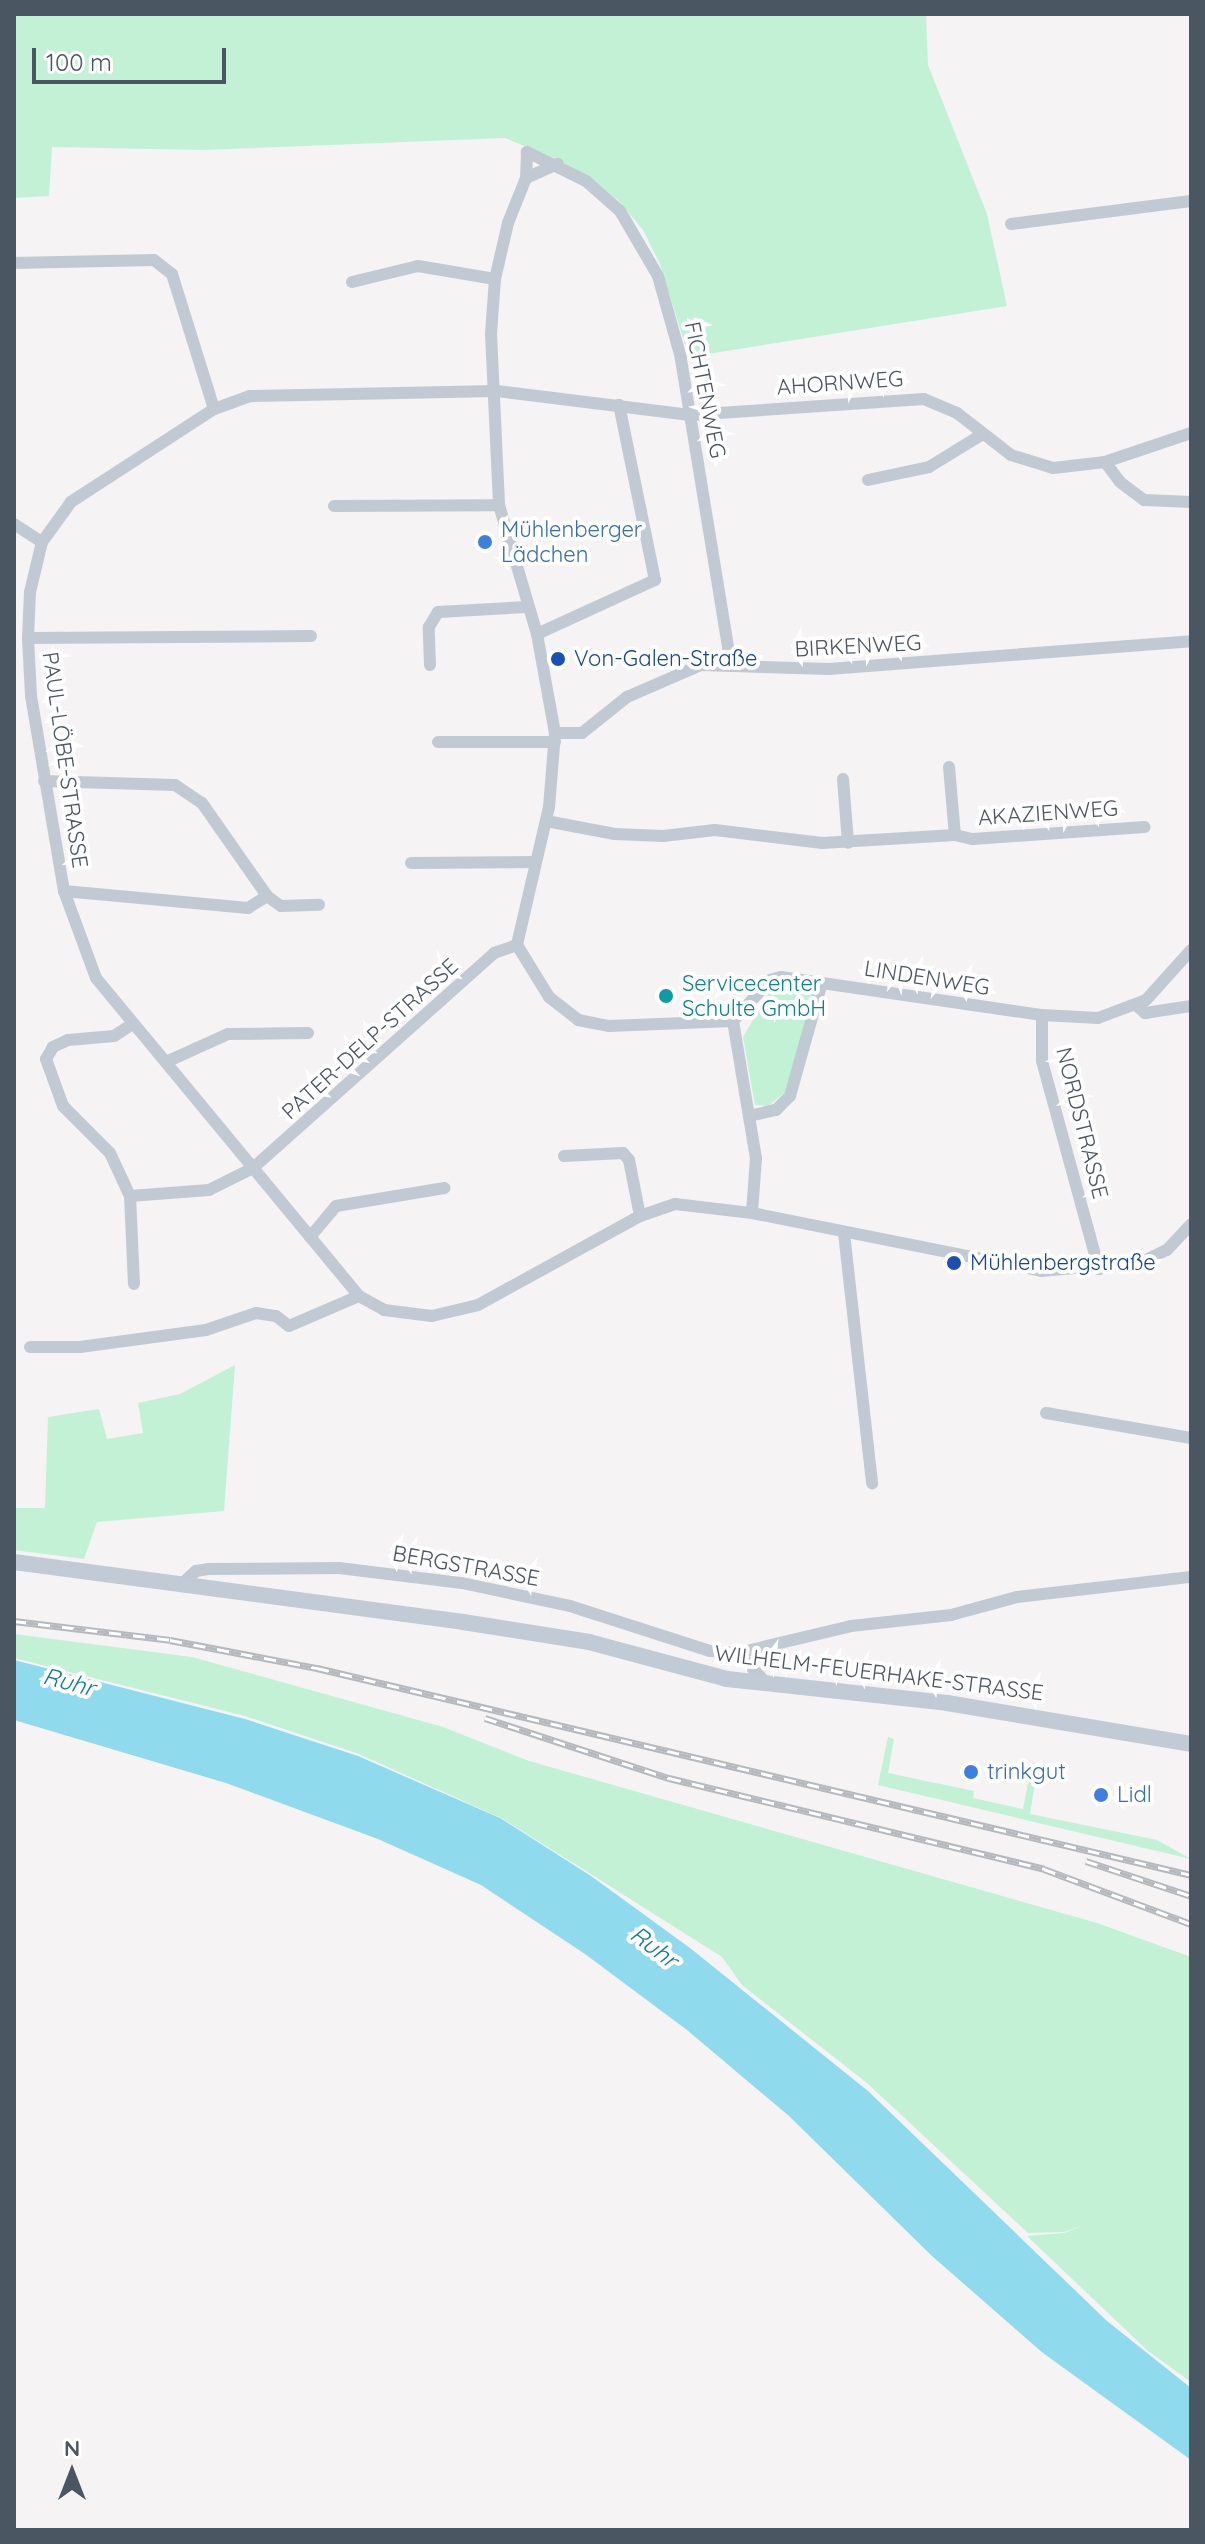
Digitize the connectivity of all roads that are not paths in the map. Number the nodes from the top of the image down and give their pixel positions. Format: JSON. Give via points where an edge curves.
{"nodes":[{"id":1,"x":558,"y":164,"type":"junction"},
{"id":2,"x":526,"y":178,"type":"junction"},
{"id":3,"x":1191,"y":201,"type":"edge"},
{"id":4,"x":1011,"y":224,"type":"dead end"},
{"id":5,"x":14,"y":263,"type":"edge"},
{"id":6,"x":495,"y":279,"type":"junction"},
{"id":7,"x":352,"y":282,"type":"dead end"},
{"id":8,"x":496,"y":391,"type":"junction"},
{"id":9,"x":619,"y":405,"type":"junction"},
{"id":10,"x":214,"y":409,"type":"junction"},
{"id":11,"x":690,"y":415,"type":"junction"},
{"id":12,"x":1191,"y":433,"type":"edge"},
{"id":13,"x":981,"y":435,"type":"junction"},
{"id":14,"x":1105,"y":462,"type":"junction"},
{"id":15,"x":868,"y":480,"type":"dead end"},
{"id":16,"x":1191,"y":502,"type":"edge"},
{"id":17,"x":499,"y":505,"type":"junction"},
{"id":18,"x":334,"y":506,"type":"dead end"},
{"id":19,"x":14,"y":524,"type":"edge"},
{"id":20,"x":42,"y":542,"type":"junction"},
{"id":21,"x":527,"y":607,"type":"junction"},
{"id":22,"x":537,"y":634,"type":"junction"},
{"id":23,"x":311,"y":636,"type":"dead end"},
{"id":24,"x":28,"y":638,"type":"junction"},
{"id":25,"x":1191,"y":641,"type":"edge"},
{"id":26,"x":430,"y":665,"type":"dead end"},
{"id":27,"x":731,"y":665,"type":"junction"},
{"id":28,"x":555,"y":738,"type":"junction"},
{"id":29,"x":438,"y":742,"type":"dead end"},
{"id":30,"x":949,"y":767,"type":"dead end"},
{"id":31,"x":843,"y":779,"type":"dead end"},
{"id":32,"x":44,"y":781,"type":"junction"},
{"id":33,"x":546,"y":821,"type":"junction"},
{"id":34,"x":1145,"y":827,"type":"dead end"},
{"id":35,"x":955,"y":835,"type":"junction"},
{"id":36,"x":848,"y":843,"type":"junction"},
{"id":37,"x":535,"y":862,"type":"junction"},
{"id":38,"x":411,"y":863,"type":"dead end"},
{"id":39,"x":64,"y":891,"type":"junction"},
{"id":40,"x":267,"y":896,"type":"junction"},
{"id":41,"x":319,"y":905,"type":"dead end"},
{"id":42,"x":517,"y":945,"type":"junction"},
{"id":43,"x":1191,"y":950,"type":"edge"},
{"id":44,"x":822,"y":982,"type":"junction"},
{"id":45,"x":1137,"y":1006,"type":"junction"},
{"id":46,"x":1191,"y":1006,"type":"edge"},
{"id":47,"x":1042,"y":1015,"type":"junction"},
{"id":48,"x":733,"y":1021,"type":"junction"},
{"id":49,"x":131,"y":1025,"type":"junction"},
{"id":50,"x":308,"y":1033,"type":"dead end"},
{"id":51,"x":166,"y":1062,"type":"junction"},
{"id":52,"x":749,"y":1116,"type":"junction"},
{"id":53,"x":564,"y":1156,"type":"dead end"},
{"id":54,"x":253,"y":1168,"type":"junction"},
{"id":55,"x":445,"y":1188,"type":"dead end"},
{"id":56,"x":130,"y":1196,"type":"junction"},
{"id":57,"x":752,"y":1213,"type":"junction"},
{"id":58,"x":640,"y":1216,"type":"junction"},
{"id":59,"x":1191,"y":1224,"type":"edge"},
{"id":60,"x":844,"y":1233,"type":"junction"},
{"id":61,"x":310,"y":1237,"type":"junction"},
{"id":62,"x":1099,"y":1269,"type":"junction"},
{"id":63,"x":134,"y":1284,"type":"dead end"},
{"id":64,"x":359,"y":1296,"type":"junction"},
{"id":65,"x":30,"y":1347,"type":"dead end"},
{"id":66,"x":1046,"y":1413,"type":"dead end"},
{"id":67,"x":1191,"y":1438,"type":"edge"},
{"id":68,"x":872,"y":1483,"type":"dead end"},
{"id":69,"x":14,"y":1562,"type":"edge"},
{"id":70,"x":1191,"y":1577,"type":"edge"},
{"id":71,"x":184,"y":1582,"type":"junction"},
{"id":72,"x":738,"y":1653,"type":"junction"},
{"id":73,"x":767,"y":1684,"type":"junction"},
{"id":74,"x":1191,"y":1744,"type":"edge"}],
"edges":[{"from":1,"to":2,"type":"street"},
{"from":1,"to":2,"type":"street","name":"FICHTENWEG","via":[[527,152]]},
{"from":1,"to":11,"type":"street","name":"FICHTENWEG","via":[[620,211],[638,238],[673,324]]},
{"from":2,"to":6,"type":"street","via":[[508,223]]},
{"from":3,"to":4,"type":"street"},
{"from":5,"to":10,"type":"street","via":[[154,260],[172,274]]},
{"from":6,"to":7,"type":"street","via":[[418,266]]},
{"from":6,"to":8,"type":"street","via":[[491,334]]},
{"from":8,"to":9,"type":"street","name":"PAUL-LÖBE-STRASSE"},
{"from":8,"to":10,"type":"street","name":"PAUL-LÖBE-STRASSE","via":[[267,394]]},
{"from":8,"to":17,"type":"street"},
{"from":9,"to":11,"type":"street","name":"PAUL-LÖBE-STRASSE"},
{"from":9,"to":22,"type":"street","via":[[655,580]]},
{"from":10,"to":20,"type":"street","name":"PAUL-LÖBE-STRASSE","via":[[71,502]]},
{"from":11,"to":13,"type":"street","name":"AHORNWEG","via":[[899,397],[940,404]]},
{"from":11,"to":27,"type":"street","name":"FICHTENWEG"},
{"from":12,"to":14,"type":"street","name":"AHORNWEG"},
{"from":13,"to":14,"type":"street","name":"AHORNWEG","via":[[1030,464],[1071,467]]},
{"from":13,"to":15,"type":"street","via":[[929,467]]},
{"from":14,"to":16,"type":"street","via":[[1144,500]]},
{"from":17,"to":18,"type":"street"},
{"from":17,"to":21,"type":"street"},
{"from":19,"to":20,"type":"street"},
{"from":20,"to":24,"type":"street","name":"PAUL-LÖBE-STRASSE","via":[[30,592]]},
{"from":21,"to":22,"type":"street"},
{"from":21,"to":26,"type":"street","via":[[438,612],[429,627]]},
{"from":22,"to":28,"type":"street"},
{"from":23,"to":24,"type":"street"},
{"from":24,"to":32,"type":"street","name":"PAUL-LÖBE-STRASSE"},
{"from":25,"to":27,"type":"street","name":"BIRKENWEG","via":[[829,669]]},
{"from":27,"to":28,"type":"street","name":"BIRKENWEG","via":[[686,668],[627,697],[582,733]]},
{"from":28,"to":29,"type":"street","name":"BIRKENWEG"},
{"from":28,"to":33,"type":"street"},
{"from":30,"to":35,"type":"street","name":"AKAZIENWEG"},
{"from":31,"to":36,"type":"street"},
{"from":32,"to":39,"type":"street","name":"PAUL-LÖBE-STRASSE"},
{"from":32,"to":40,"type":"street","via":[[175,785],[202,803]]},
{"from":33,"to":36,"type":"street","name":"AKAZIENWEG","via":[[615,834],[715,830]]},
{"from":33,"to":37,"type":"street"},
{"from":34,"to":35,"type":"street","name":"AKAZIENWEG","via":[[973,839]]},
{"from":35,"to":36,"type":"street","name":"AKAZIENWEG"},
{"from":37,"to":38,"type":"street"},
{"from":37,"to":42,"type":"street"},
{"from":39,"to":40,"type":"street","via":[[248,908]]},
{"from":39,"to":49,"type":"street","name":"PAUL-LÖBE-STRASSE","via":[[81,948]]},
{"from":40,"to":41,"type":"street","via":[[281,906]]},
{"from":42,"to":48,"type":"street","via":[[549,997],[578,1020],[609,1026]]},
{"from":42,"to":54,"type":"street","name":"PATER-DELP-STRASSE","via":[[494,953]]},
{"from":43,"to":45,"type":"street","name":"NORDSTRASSE","via":[[1164,985]]},
{"from":44,"to":47,"type":"street","name":"LINDENWEG"},
{"from":44,"to":48,"type":"street","name":"LINDENWEG","via":[[770,980]]},
{"from":44,"to":52,"type":"street","via":[[790,1096],[776,1110]]},
{"from":45,"to":46,"type":"street","via":[[1145,1013]]},
{"from":45,"to":47,"type":"street","name":"NORDSTRASSE","via":[[1098,1018]]},
{"from":47,"to":62,"type":"street","name":"NORDSTRASSE","via":[[1042,1061]]},
{"from":48,"to":52,"type":"street"},
{"from":49,"to":51,"type":"street","name":"PAUL-LÖBE-STRASSE"},
{"from":49,"to":56,"type":"street","via":[[114,1036],[68,1040],[53,1047],[46,1059],[63,1106],[110,1153]]},
{"from":50,"to":51,"type":"street","via":[[228,1034]]},
{"from":51,"to":54,"type":"street","name":"PAUL-LÖBE-STRASSE"},
{"from":52,"to":57,"type":"street","via":[[757,1180]]},
{"from":53,"to":58,"type":"street","via":[[623,1153]]},
{"from":54,"to":56,"type":"street","name":"PATER-DELP-STRASSE","via":[[209,1190]]},
{"from":54,"to":61,"type":"street","name":"PAUL-LÖBE-STRASSE"},
{"from":55,"to":61,"type":"street","via":[[336,1206]]},
{"from":56,"to":63,"type":"street"},
{"from":57,"to":58,"type":"street","via":[[690,1203]]},
{"from":57,"to":60,"type":"street"},
{"from":58,"to":64,"type":"street","via":[[455,1312],[410,1316]]},
{"from":59,"to":62,"type":"street","via":[[1157,1257]]},
{"from":60,"to":62,"type":"street","via":[[1018,1268]]},
{"from":60,"to":68,"type":"street"},
{"from":61,"to":64,"type":"street","name":"PAUL-LÖBE-STRASSE"},
{"from":64,"to":65,"type":"street","via":[[289,1326],[276,1316],[256,1313],[206,1330],[80,1347]]},
{"from":66,"to":67,"type":"street"},
{"from":69,"to":71,"type":"main road","name":"WILHELM-FEUERHAKE-STRASSE"},
{"from":70,"to":72,"type":"street","name":"BERGSTRASSE","via":[[1017,1597],[951,1615],[851,1626]]},
{"from":71,"to":72,"type":"street","name":"BERGSTRASSE","via":[[208,1569],[379,1570],[570,1606],[710,1651]]},
{"from":71,"to":73,"type":"main road","name":"WILHELM-FEUERHAKE-STRASSE","via":[[589,1642],[727,1679]]},
{"from":72,"to":73,"type":"street"},
{"from":73,"to":74,"type":"main road","name":"WILHELM-FEUERHAKE-STRASSE","via":[[947,1703]]}]}
